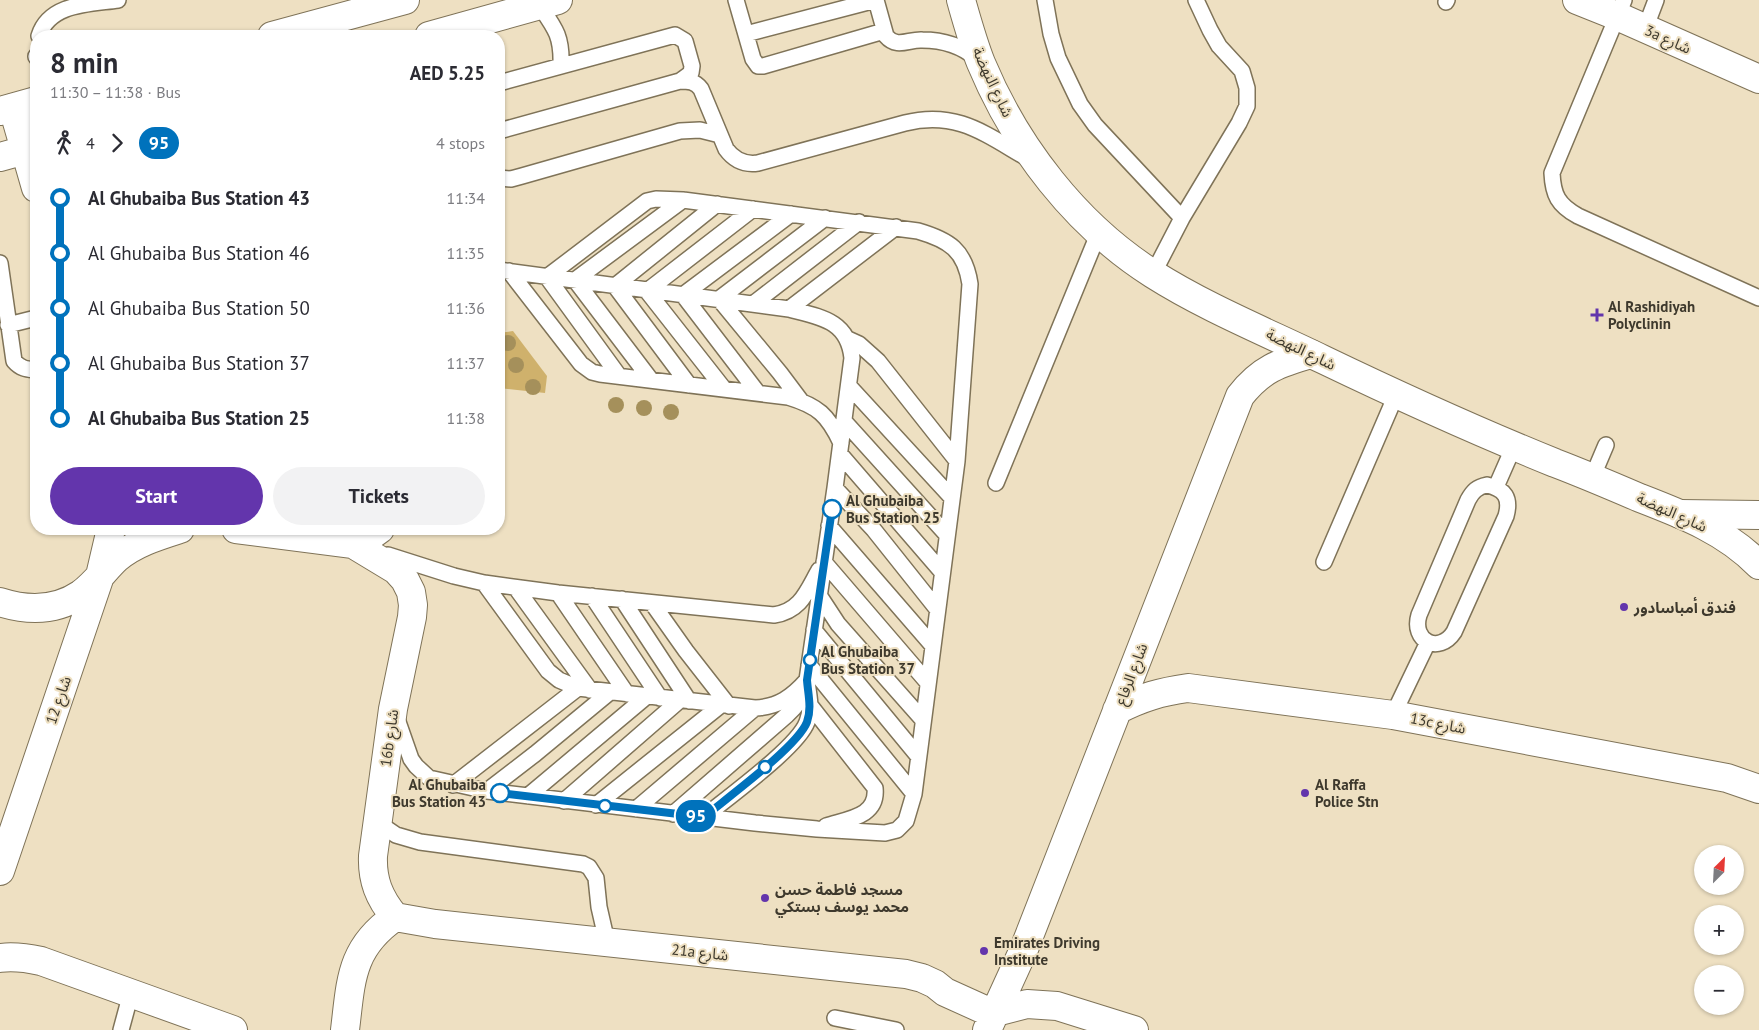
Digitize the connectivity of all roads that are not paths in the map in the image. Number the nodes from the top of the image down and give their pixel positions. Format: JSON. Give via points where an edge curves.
{"nodes":[{"id":1,"x":118,"y":0,"type":"edge"},
{"id":2,"x":405,"y":0,"type":"edge"},
{"id":3,"x":737,"y":0,"type":"edge"},
{"id":4,"x":960,"y":0,"type":"edge"},
{"id":5,"x":1045,"y":0,"type":"edge"},
{"id":6,"x":1196,"y":0,"type":"edge"},
{"id":7,"x":1577,"y":0,"type":"edge"},
{"id":8,"x":1656,"y":0,"type":"edge"},
{"id":9,"x":548,"y":3,"type":"edge"},
{"id":10,"x":1621,"y":8,"type":"edge"},
{"id":11,"x":1645,"y":29,"type":"junction"},
{"id":12,"x":43,"y":30,"type":"edge"},
{"id":13,"x":294,"y":30,"type":"edge"},
{"id":14,"x":451,"y":30,"type":"edge"},
{"id":15,"x":884,"y":31,"type":"junction"},
{"id":16,"x":746,"y":34,"type":"junction"},
{"id":17,"x":980,"y":61,"type":"junction"},
{"id":18,"x":561,"y":65,"type":"junction"},
{"id":19,"x":1759,"y":79,"type":"edge"},
{"id":20,"x":505,"y":81,"type":"edge"},
{"id":21,"x":680,"y":81,"type":"junction"},
{"id":22,"x":16,"y":107,"type":"edge"},
{"id":23,"x":505,"y":129,"type":"edge"},
{"id":24,"x":720,"y":135,"type":"junction"},
{"id":25,"x":20,"y":151,"type":"edge"},
{"id":26,"x":1038,"y":164,"type":"junction"},
{"id":27,"x":30,"y":174,"type":"edge"},
{"id":28,"x":505,"y":180,"type":"edge"},
{"id":29,"x":683,"y":200,"type":"junction"},
{"id":30,"x":717,"y":204,"type":"junction"},
{"id":31,"x":754,"y":209,"type":"junction"},
{"id":32,"x":790,"y":214,"type":"junction"},
{"id":33,"x":825,"y":218,"type":"junction"},
{"id":34,"x":1182,"y":218,"type":"junction"},
{"id":35,"x":859,"y":222,"type":"junction"},
{"id":36,"x":896,"y":227,"type":"junction"},
{"id":37,"x":1099,"y":232,"type":"junction"},
{"id":38,"x":0,"y":263,"type":"edge"},
{"id":39,"x":505,"y":270,"type":"edge"},
{"id":40,"x":505,"y":271,"type":"edge"},
{"id":41,"x":1153,"y":274,"type":"junction"},
{"id":42,"x":546,"y":277,"type":"junction"},
{"id":43,"x":576,"y":280,"type":"junction"},
{"id":44,"x":615,"y":286,"type":"junction"},
{"id":45,"x":647,"y":291,"type":"junction"},
{"id":46,"x":683,"y":295,"type":"junction"},
{"id":47,"x":1759,"y":298,"type":"edge"},
{"id":48,"x":719,"y":299,"type":"junction"},
{"id":49,"x":754,"y":304,"type":"junction"},
{"id":50,"x":789,"y":309,"type":"junction"},
{"id":51,"x":5,"y":318,"type":"edge"},
{"id":52,"x":30,"y":318,"type":"edge"},
{"id":53,"x":848,"y":339,"type":"junction"},
{"id":54,"x":1311,"y":354,"type":"junction"},
{"id":55,"x":30,"y":369,"type":"edge"},
{"id":56,"x":619,"y":376,"type":"junction"},
{"id":57,"x":651,"y":380,"type":"junction"},
{"id":58,"x":689,"y":385,"type":"junction"},
{"id":59,"x":848,"y":386,"type":"junction"},
{"id":60,"x":724,"y":389,"type":"junction"},
{"id":61,"x":758,"y":394,"type":"junction"},
{"id":62,"x":1396,"y":395,"type":"junction"},
{"id":63,"x":801,"y":401,"type":"junction"},
{"id":64,"x":844,"y":421,"type":"junction"},
{"id":65,"x":1606,"y":444,"type":"dead end"},
{"id":66,"x":1514,"y":446,"type":"junction"},
{"id":67,"x":840,"y":448,"type":"junction"},
{"id":68,"x":957,"y":461,"type":"junction"},
{"id":69,"x":1592,"y":478,"type":"junction"},
{"id":70,"x":996,"y":483,"type":"dead end"},
{"id":71,"x":1496,"y":487,"type":"junction"},
{"id":72,"x":835,"y":488,"type":"junction"},
{"id":73,"x":952,"y":498,"type":"junction"},
{"id":74,"x":1680,"y":514,"type":"junction"},
{"id":75,"x":1759,"y":515,"type":"edge"},
{"id":76,"x":829,"y":526,"type":"junction"},
{"id":77,"x":110,"y":535,"type":"edge"},
{"id":78,"x":163,"y":535,"type":"edge"},
{"id":79,"x":283,"y":535,"type":"edge"},
{"id":80,"x":372,"y":535,"type":"edge"},
{"id":81,"x":947,"y":535,"type":"junction"},
{"id":82,"x":353,"y":544,"type":"junction"},
{"id":83,"x":1754,"y":555,"type":"edge"},
{"id":84,"x":824,"y":562,"type":"junction"},
{"id":85,"x":1324,"y":562,"type":"dead end"},
{"id":86,"x":942,"y":572,"type":"junction"},
{"id":87,"x":100,"y":576,"type":"junction"},
{"id":88,"x":484,"y":583,"type":"junction"},
{"id":89,"x":516,"y":588,"type":"junction"},
{"id":90,"x":558,"y":592,"type":"junction"},
{"id":91,"x":819,"y":595,"type":"junction"},
{"id":92,"x":592,"y":596,"type":"junction"},
{"id":93,"x":622,"y":600,"type":"junction"},
{"id":94,"x":0,"y":602,"type":"edge"},
{"id":95,"x":652,"y":603,"type":"junction"},
{"id":96,"x":937,"y":609,"type":"junction"},
{"id":97,"x":814,"y":630,"type":"junction"},
{"id":98,"x":1428,"y":642,"type":"junction"},
{"id":99,"x":933,"y":646,"type":"junction"},
{"id":100,"x":928,"y":683,"type":"junction"},
{"id":101,"x":809,"y":685,"type":"junction"},
{"id":102,"x":584,"y":689,"type":"junction"},
{"id":103,"x":610,"y":692,"type":"junction"},
{"id":104,"x":627,"y":694,"type":"junction"},
{"id":105,"x":653,"y":697,"type":"junction"},
{"id":106,"x":685,"y":701,"type":"junction"},
{"id":107,"x":725,"y":705,"type":"junction"},
{"id":108,"x":393,"y":708,"type":"junction"},
{"id":109,"x":755,"y":708,"type":"junction"},
{"id":110,"x":1117,"y":710,"type":"junction"},
{"id":111,"x":1393,"y":715,"type":"junction"},
{"id":112,"x":923,"y":720,"type":"junction"},
{"id":113,"x":918,"y":756,"type":"junction"},
{"id":114,"x":453,"y":784,"type":"junction"},
{"id":115,"x":1759,"y":789,"type":"edge"},
{"id":116,"x":487,"y":791,"type":"junction"},
{"id":117,"x":914,"y":794,"type":"junction"},
{"id":118,"x":528,"y":796,"type":"junction"},
{"id":119,"x":564,"y":801,"type":"junction"},
{"id":120,"x":596,"y":805,"type":"junction"},
{"id":121,"x":636,"y":809,"type":"junction"},
{"id":122,"x":673,"y":814,"type":"junction"},
{"id":123,"x":704,"y":817,"type":"junction"},
{"id":124,"x":378,"y":822,"type":"junction"},
{"id":125,"x":817,"y":829,"type":"junction"},
{"id":126,"x":0,"y":871,"type":"edge"},
{"id":127,"x":395,"y":916,"type":"junction"},
{"id":128,"x":607,"y":942,"type":"junction"},
{"id":129,"x":0,"y":958,"type":"edge"},
{"id":130,"x":131,"y":993,"type":"junction"},
{"id":131,"x":835,"y":1018,"type":"dead end"},
{"id":132,"x":992,"y":1021,"type":"edge"},
{"id":133,"x":120,"y":1030,"type":"edge"},
{"id":134,"x":232,"y":1030,"type":"edge"},
{"id":135,"x":344,"y":1030,"type":"edge"},
{"id":136,"x":896,"y":1030,"type":"edge"},
{"id":137,"x":1134,"y":1030,"type":"edge"}],
"edges":[{"from":1,"to":12,"type":"lane","via":[[71,6],[48,21]]},
{"from":2,"to":13,"type":"street"},
{"from":3,"to":16,"type":"lane"},
{"from":4,"to":17,"type":"street","name":"شارع النهضة"},
{"from":5,"to":34,"type":"lane","via":[[1058,58],[1080,104],[1106,137]]},
{"from":6,"to":34,"type":"lane","via":[[1219,46],[1242,71],[1247,88],[1247,106]]},
{"from":7,"to":10,"type":"street","name":"3a شارع"},
{"from":8,"to":11,"type":"lane"},
{"from":9,"to":14,"type":"street"},
{"from":9,"to":18,"type":"lane","via":[[562,48]]},
{"from":10,"to":11,"type":"street","name":"3a شارع"},
{"from":10,"to":47,"type":"lane","via":[[1552,173],[1557,199],[1578,216]]},
{"from":11,"to":19,"type":"street","name":"3a شارع"},
{"from":15,"to":16,"type":"lane","via":[[761,66],[754,62]]},
{"from":15,"to":16,"type":"lane","via":[[876,0]]},
{"from":15,"to":17,"type":"lane","via":[[894,42],[946,43]]},
{"from":17,"to":26,"type":"street","name":"شارع النهضة","via":[[1006,114]]},
{"from":18,"to":20,"type":"lane"},
{"from":18,"to":21,"type":"lane","via":[[675,35],[685,41],[692,66],[691,73]]},
{"from":21,"to":23,"type":"lane"},
{"from":21,"to":24,"type":"lane","via":[[690,81],[698,86]]},
{"from":22,"to":25,"type":"street"},
{"from":24,"to":26,"type":"lane","via":[[730,155],[751,164],[921,119],[942,119],[977,130]]},
{"from":24,"to":28,"type":"lane","via":[[700,130],[680,131]]},
{"from":25,"to":27,"type":"street"},
{"from":26,"to":37,"type":"street","name":"شارع النهضة","via":[[1071,205]]},
{"from":29,"to":30,"type":"lane"},
{"from":29,"to":42,"type":"lane","via":[[656,199],[642,203]]},
{"from":29,"to":43,"type":"lane"},
{"from":30,"to":31,"type":"lane"},
{"from":30,"to":44,"type":"lane"},
{"from":31,"to":32,"type":"lane"},
{"from":31,"to":45,"type":"lane"},
{"from":32,"to":33,"type":"lane"},
{"from":32,"to":46,"type":"lane"},
{"from":33,"to":35,"type":"lane"},
{"from":33,"to":48,"type":"lane"},
{"from":34,"to":41,"type":"lane"},
{"from":35,"to":36,"type":"lane"},
{"from":35,"to":49,"type":"lane"},
{"from":36,"to":50,"type":"lane"},
{"from":36,"to":68,"type":"lane","via":[[939,237],[949,243],[964,261],[968,272],[970,284]]},
{"from":37,"to":41,"type":"street","name":"شارع النهضة"},
{"from":37,"to":70,"type":"lane"},
{"from":38,"to":51,"type":"lane"},
{"from":39,"to":42,"type":"lane"},
{"from":40,"to":56,"type":"lane","via":[[581,364],[592,372]]},
{"from":41,"to":54,"type":"street","name":"شارع النهضة"},
{"from":42,"to":43,"type":"lane"},
{"from":42,"to":56,"type":"lane"},
{"from":43,"to":44,"type":"lane"},
{"from":43,"to":57,"type":"lane"},
{"from":44,"to":45,"type":"lane"},
{"from":44,"to":58,"type":"lane"},
{"from":45,"to":46,"type":"lane"},
{"from":45,"to":60,"type":"lane"},
{"from":46,"to":48,"type":"lane"},
{"from":46,"to":61,"type":"lane"},
{"from":48,"to":49,"type":"lane"},
{"from":48,"to":63,"type":"lane"},
{"from":49,"to":50,"type":"lane"},
{"from":50,"to":53,"type":"lane","via":[[825,318]]},
{"from":51,"to":52,"type":"lane"},
{"from":51,"to":55,"type":"lane","via":[[14,361],[18,366]]},
{"from":53,"to":59,"type":"lane","via":[[852,358]]},
{"from":53,"to":68,"type":"lane","via":[[878,361]]},
{"from":54,"to":62,"type":"street","name":"شارع النهضة"},
{"from":54,"to":110,"type":"street","name":"شارع الرفاع","via":[[1268,368],[1249,383],[1240,396]]},
{"from":56,"to":57,"type":"lane"},
{"from":57,"to":58,"type":"lane"},
{"from":58,"to":60,"type":"lane"},
{"from":59,"to":64,"type":"lane"},
{"from":59,"to":73,"type":"lane"},
{"from":60,"to":61,"type":"lane"},
{"from":61,"to":63,"type":"lane"},
{"from":62,"to":66,"type":"street","name":"شارع النهضة"},
{"from":62,"to":85,"type":"lane"},
{"from":63,"to":67,"type":"lane","via":[[816,409],[832,424]]},
{"from":64,"to":67,"type":"lane"},
{"from":64,"to":81,"type":"lane"},
{"from":65,"to":69,"type":"lane"},
{"from":66,"to":69,"type":"street","name":"شارع النهضة"},
{"from":66,"to":71,"type":"lane"},
{"from":67,"to":72,"type":"lane"},
{"from":67,"to":86,"type":"lane"},
{"from":68,"to":73,"type":"lane"},
{"from":69,"to":74,"type":"street","name":"شارع النهضة"},
{"from":71,"to":98,"type":"lane","via":[[1479,487],[1468,500],[1417,623],[1422,638]]},
{"from":71,"to":98,"type":"lane","via":[[1507,499],[1506,516],[1454,632],[1444,643]]},
{"from":72,"to":76,"type":"lane"},
{"from":72,"to":96,"type":"lane","via":[[874,530]]},
{"from":73,"to":81,"type":"lane"},
{"from":74,"to":75,"type":"street"},
{"from":74,"to":83,"type":"street","name":"شارع النهضة"},
{"from":76,"to":84,"type":"lane"},
{"from":76,"to":99,"type":"lane"},
{"from":77,"to":87,"type":"street","name":"شارع 12"},
{"from":78,"to":87,"type":"street","via":[[138,544],[117,558]]},
{"from":79,"to":82,"type":"street"},
{"from":80,"to":82,"type":"street"},
{"from":81,"to":86,"type":"lane"},
{"from":82,"to":88,"type":"lane"},
{"from":82,"to":108,"type":"street","name":"16b شارع","via":[[396,570],[410,592],[412,617]]},
{"from":84,"to":91,"type":"lane"},
{"from":84,"to":95,"type":"lane","via":[[798,605],[783,614]]},
{"from":84,"to":100,"type":"lane"},
{"from":86,"to":96,"type":"lane"},
{"from":87,"to":94,"type":"street","via":[[82,593],[60,605],[35,609]]},
{"from":87,"to":126,"type":"street","name":"شارع 12"},
{"from":88,"to":89,"type":"lane"},
{"from":88,"to":102,"type":"lane","via":[[548,671],[559,680]]},
{"from":89,"to":90,"type":"lane"},
{"from":89,"to":102,"type":"lane"},
{"from":90,"to":92,"type":"lane"},
{"from":90,"to":104,"type":"lane"},
{"from":91,"to":97,"type":"lane"},
{"from":91,"to":112,"type":"lane","via":[[838,624]]},
{"from":92,"to":93,"type":"lane"},
{"from":92,"to":105,"type":"lane"},
{"from":93,"to":95,"type":"lane"},
{"from":93,"to":106,"type":"lane"},
{"from":95,"to":107,"type":"lane"},
{"from":96,"to":99,"type":"lane"},
{"from":97,"to":101,"type":"lane"},
{"from":97,"to":113,"type":"lane"},
{"from":98,"to":111,"type":"lane"},
{"from":99,"to":100,"type":"lane"},
{"from":100,"to":112,"type":"lane"},
{"from":101,"to":109,"type":"lane","via":[[778,704]]},
{"from":101,"to":117,"type":"lane"},
{"from":101,"to":122,"type":"lane","via":[[790,711]]},
{"from":101,"to":123,"type":"lane","via":[[804,730]]},
{"from":101,"to":125,"type":"lane","via":[[875,788],[876,796],[868,811]]},
{"from":102,"to":103,"type":"lane"},
{"from":102,"to":114,"type":"lane"},
{"from":103,"to":104,"type":"lane"},
{"from":103,"to":116,"type":"lane"},
{"from":104,"to":105,"type":"lane"},
{"from":105,"to":106,"type":"lane"},
{"from":105,"to":118,"type":"lane"},
{"from":106,"to":107,"type":"lane"},
{"from":106,"to":119,"type":"lane"},
{"from":107,"to":109,"type":"lane"},
{"from":107,"to":120,"type":"lane"},
{"from":108,"to":114,"type":"lane","via":[[407,751],[416,766],[429,778]]},
{"from":108,"to":124,"type":"street","name":"16b شارع"},
{"from":109,"to":121,"type":"lane"},
{"from":110,"to":111,"type":"street","name":"13c شارع","via":[[1155,694],[1188,688]]},
{"from":110,"to":132,"type":"street","name":"شارع الرفاع","via":[[1024,949]]},
{"from":111,"to":115,"type":"street","name":"13c شارع","via":[[1727,778]]},
{"from":112,"to":113,"type":"lane"},
{"from":113,"to":117,"type":"lane"},
{"from":114,"to":116,"type":"lane"},
{"from":116,"to":118,"type":"lane"},
{"from":117,"to":125,"type":"lane","via":[[906,821],[892,832]]},
{"from":118,"to":119,"type":"lane"},
{"from":119,"to":120,"type":"lane"},
{"from":120,"to":121,"type":"lane"},
{"from":121,"to":122,"type":"lane"},
{"from":122,"to":123,"type":"lane"},
{"from":123,"to":125,"type":"lane"},
{"from":124,"to":127,"type":"street","name":"16b شارع","via":[[373,856],[375,882],[386,906]]},
{"from":124,"to":128,"type":"lane","via":[[396,835],[420,842],[583,864],[596,878],[598,907]]},
{"from":127,"to":128,"type":"street","name":"21a شارع","via":[[435,924]]},
{"from":127,"to":135,"type":"street","via":[[374,933],[359,955],[351,982]]},
{"from":128,"to":132,"type":"street","name":"21a شارع","via":[[906,974],[922,978],[987,1011]]},
{"from":129,"to":130,"type":"street","via":[[25,957],[41,961]]},
{"from":130,"to":133,"type":"lane"},
{"from":130,"to":134,"type":"street"},
{"from":131,"to":136,"type":"lane"},
{"from":132,"to":137,"type":"street","via":[[1027,1004],[1057,1006]]}]}
